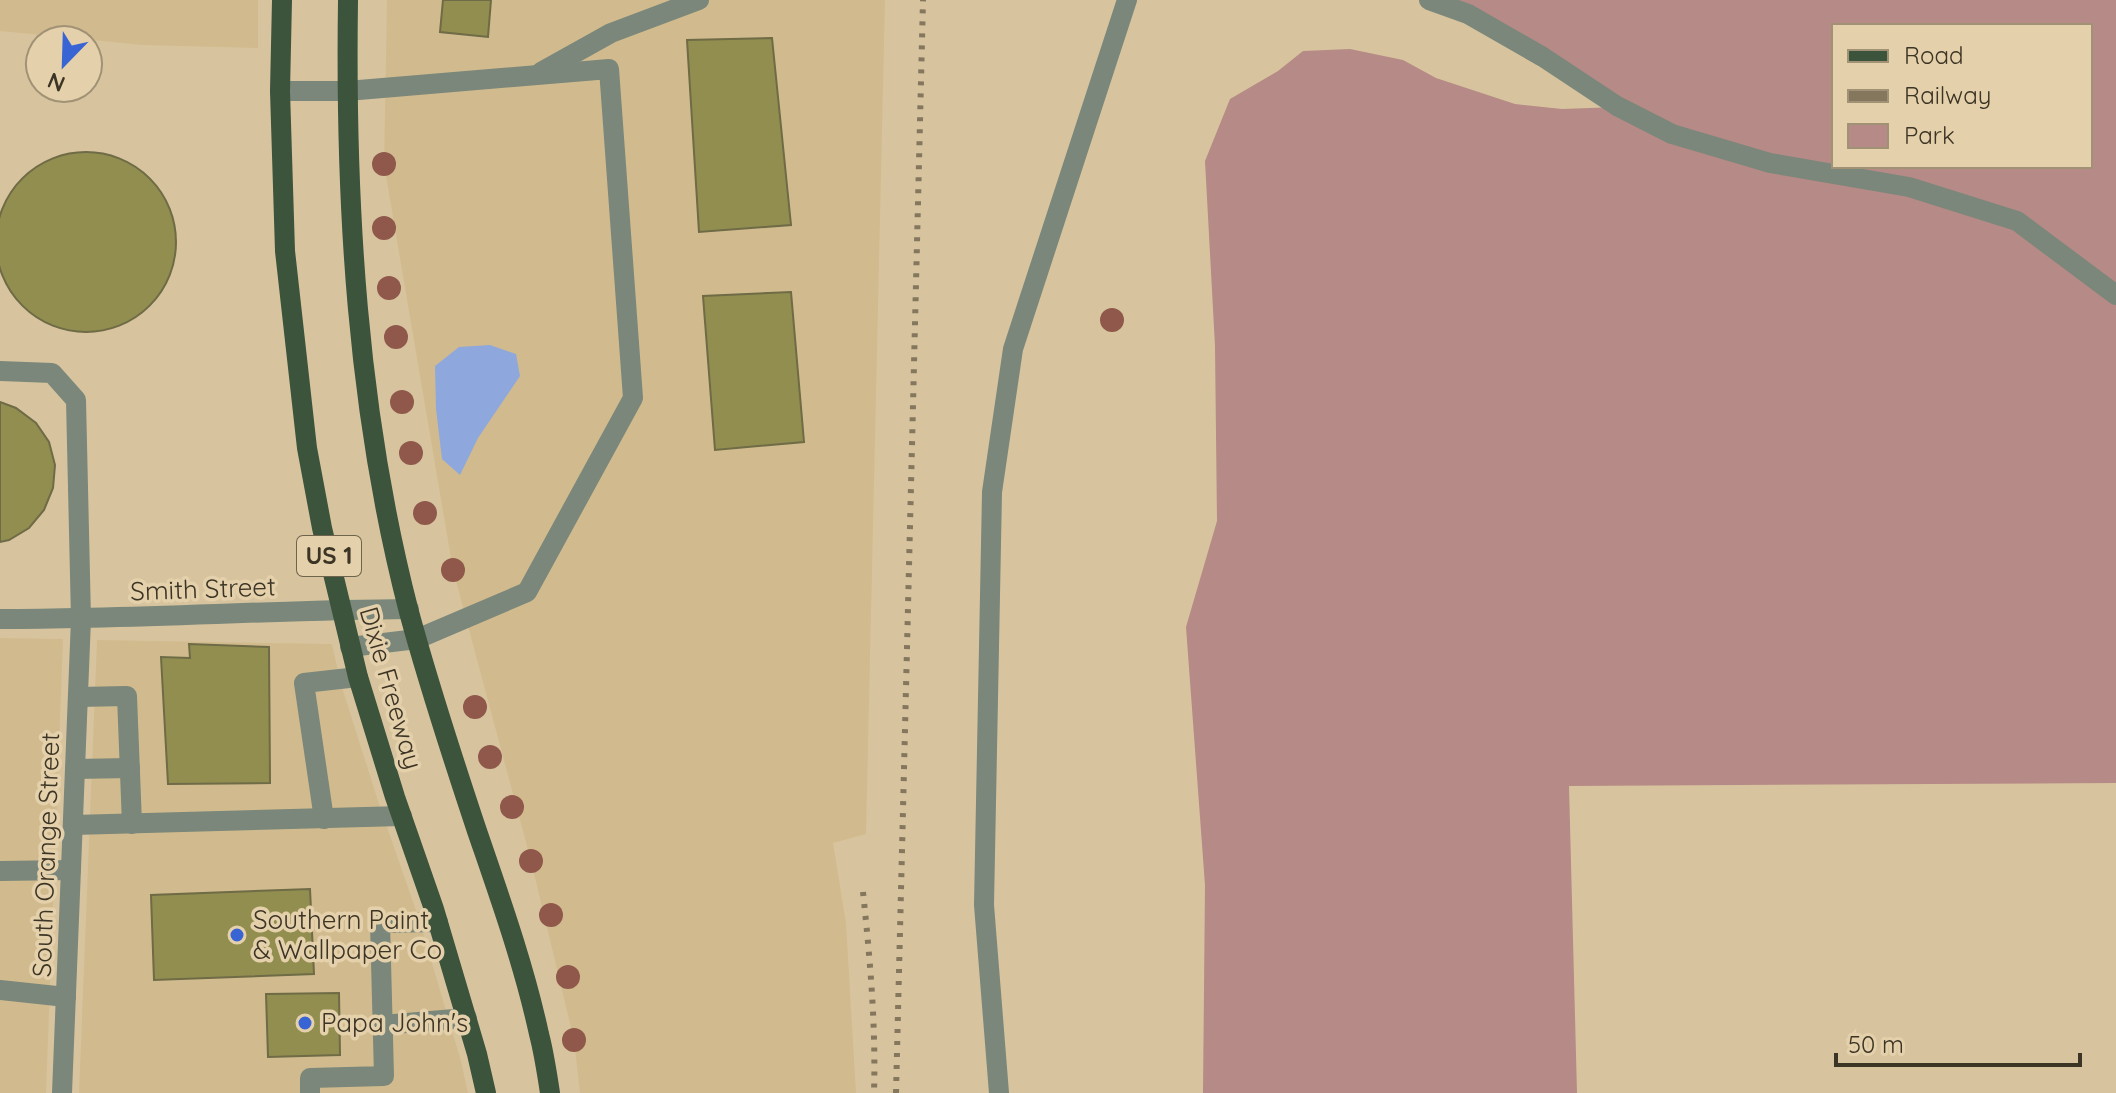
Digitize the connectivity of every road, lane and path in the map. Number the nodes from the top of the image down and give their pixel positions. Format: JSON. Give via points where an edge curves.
{"nodes":[{"id":1,"x":282,"y":0,"type":"edge"},
{"id":2,"x":348,"y":0,"type":"edge"},
{"id":3,"x":699,"y":0,"type":"edge"},
{"id":4,"x":1127,"y":0,"type":"edge"},
{"id":5,"x":1429,"y":0,"type":"edge"},
{"id":6,"x":534,"y":76,"type":"junction"},
{"id":7,"x":280,"y":91,"type":"junction"},
{"id":8,"x":347,"y":91,"type":"junction"},
{"id":9,"x":2116,"y":295,"type":"edge"},
{"id":10,"x":0,"y":371,"type":"edge"},
{"id":11,"x":409,"y":609,"type":"junction"},
{"id":12,"x":341,"y":610,"type":"junction"},
{"id":13,"x":0,"y":619,"type":"edge"},
{"id":14,"x":81,"y":619,"type":"junction"},
{"id":15,"x":417,"y":639,"type":"junction"},
{"id":16,"x":350,"y":647,"type":"junction"},
{"id":17,"x":358,"y":677,"type":"junction"},
{"id":18,"x":78,"y":697,"type":"junction"},
{"id":19,"x":130,"y":768,"type":"junction"},
{"id":20,"x":75,"y":769,"type":"junction"},
{"id":21,"x":402,"y":816,"type":"junction"},
{"id":22,"x":324,"y":819,"type":"junction"},
{"id":23,"x":132,"y":824,"type":"junction"},
{"id":24,"x":73,"y":825,"type":"junction"},
{"id":25,"x":71,"y":870,"type":"junction"},
{"id":26,"x":0,"y":871,"type":"edge"},
{"id":27,"x":438,"y":922,"type":"junction"},
{"id":28,"x":0,"y":990,"type":"edge"},
{"id":29,"x":66,"y":997,"type":"junction"},
{"id":30,"x":467,"y":1018,"type":"junction"},
{"id":31,"x":382,"y":1025,"type":"junction"},
{"id":32,"x":62,"y":1093,"type":"edge"},
{"id":33,"x":310,"y":1093,"type":"edge"},
{"id":34,"x":486,"y":1093,"type":"edge"},
{"id":35,"x":550,"y":1093,"type":"edge"},
{"id":36,"x":999,"y":1093,"type":"edge"}],
"edges":[{"from":1,"to":7,"type":"main road","name":"Dixie Freeway","number":"US 1"},
{"from":2,"to":8,"type":"main road","name":"Dixie Freeway","number":"US 1"},
{"from":3,"to":6,"type":"street","via":[[611,33]]},
{"from":4,"to":36,"type":"street","via":[[1013,349],[992,492],[984,905]]},
{"from":5,"to":9,"type":"street","via":[[1468,14],[1672,134],[1770,163],[1909,187],[2017,221]]},
{"from":6,"to":8,"type":"street"},
{"from":6,"to":15,"type":"street","via":[[609,69],[633,398],[527,592]]},
{"from":7,"to":8,"type":"street"},
{"from":7,"to":12,"type":"main road","name":"Dixie Freeway","number":"US 1","via":[[285,251],[296,366],[309,462]]},
{"from":8,"to":11,"type":"main road","name":"Dixie Freeway","number":"US 1","via":[[362,354]]},
{"from":10,"to":14,"type":"street","name":"South Orange Street","via":[[52,373],[76,400]]},
{"from":11,"to":12,"type":"street","name":"Smith Street"},
{"from":11,"to":15,"type":"main road","name":"Dixie Freeway","number":"US 1"},
{"from":12,"to":14,"type":"street","name":"Smith Street"},
{"from":12,"to":16,"type":"main road","name":"Dixie Freeway","number":"US 1"},
{"from":13,"to":14,"type":"street","name":"Smith Street"},
{"from":14,"to":18,"type":"street","name":"South Orange Street"},
{"from":15,"to":16,"type":"street"},
{"from":15,"to":35,"type":"main road","name":"Dixie Freeway","number":"US 1","via":[[523,973]]},
{"from":16,"to":17,"type":"main road","name":"Dixie Freeway","number":"US 1"},
{"from":17,"to":21,"type":"main road","name":"Dixie Freeway","number":"US 1"},
{"from":17,"to":22,"type":"street","via":[[304,683]]},
{"from":18,"to":19,"type":"street","via":[[127,696]]},
{"from":18,"to":20,"type":"street","name":"South Orange Street"},
{"from":19,"to":20,"type":"street"},
{"from":19,"to":23,"type":"street"},
{"from":20,"to":24,"type":"street","name":"South Orange Street"},
{"from":21,"to":22,"type":"street"},
{"from":21,"to":27,"type":"main road","name":"Dixie Freeway","number":"US 1"},
{"from":22,"to":23,"type":"street"},
{"from":23,"to":24,"type":"street"},
{"from":24,"to":25,"type":"street","name":"South Orange Street"},
{"from":25,"to":26,"type":"street"},
{"from":25,"to":29,"type":"street","name":"South Orange Street"},
{"from":27,"to":30,"type":"main road","name":"Dixie Freeway","number":"US 1"},
{"from":27,"to":31,"type":"street","via":[[380,923]]},
{"from":28,"to":29,"type":"street"},
{"from":29,"to":32,"type":"street","name":"South Orange Street"},
{"from":30,"to":31,"type":"street"},
{"from":30,"to":34,"type":"main road","name":"Dixie Freeway","number":"US 1"},
{"from":31,"to":33,"type":"street","via":[[384,1076],[310,1078]]}]}
